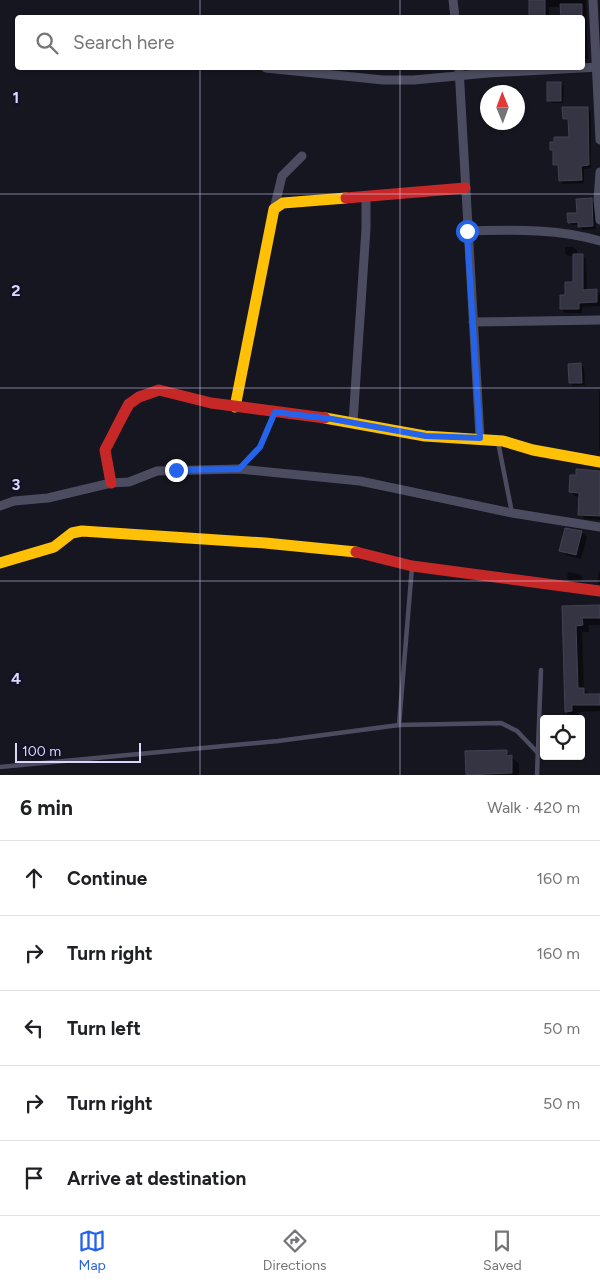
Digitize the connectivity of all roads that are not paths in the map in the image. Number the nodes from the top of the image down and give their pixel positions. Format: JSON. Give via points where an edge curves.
{"nodes":[{"id":1,"x":453,"y":0,"type":"edge"},
{"id":2,"x":593,"y":0,"type":"edge"},
{"id":3,"x":455,"y":15,"type":"edge"},
{"id":4,"x":585,"y":67,"type":"edge"},
{"id":5,"x":598,"y":67,"type":"junction"},
{"id":6,"x":286,"y":70,"type":"edge"},
{"id":7,"x":494,"y":70,"type":"edge"},
{"id":8,"x":460,"y":71,"type":"edge"},
{"id":9,"x":599,"y":81,"type":"edge"},
{"id":10,"x":600,"y":140,"type":"edge"},
{"id":11,"x":302,"y":156,"type":"dead end"},
{"id":12,"x":600,"y":172,"type":"edge"},
{"id":13,"x":465,"y":188,"type":"junction"},
{"id":14,"x":366,"y":196,"type":"junction"},
{"id":15,"x":274,"y":209,"type":"junction"},
{"id":16,"x":600,"y":220,"type":"edge"},
{"id":17,"x":467,"y":231,"type":"junction"},
{"id":18,"x":600,"y":241,"type":"edge"},
{"id":19,"x":600,"y":320,"type":"edge"},
{"id":20,"x":472,"y":322,"type":"junction"},
{"id":21,"x":234,"y":406,"type":"junction"},
{"id":22,"x":275,"y":412,"type":"junction"},
{"id":23,"x":353,"y":422,"type":"junction"},
{"id":24,"x":480,"y":438,"type":"junction"},
{"id":25,"x":497,"y":441,"type":"junction"},
{"id":26,"x":600,"y":462,"type":"edge"},
{"id":27,"x":239,"y":469,"type":"junction"},
{"id":28,"x":110,"y":483,"type":"junction"},
{"id":29,"x":0,"y":506,"type":"edge"},
{"id":30,"x":512,"y":513,"type":"junction"},
{"id":31,"x":600,"y":527,"type":"edge"},
{"id":32,"x":0,"y":563,"type":"edge"},
{"id":33,"x":412,"y":566,"type":"junction"},
{"id":34,"x":600,"y":591,"type":"edge"},
{"id":35,"x":541,"y":670,"type":"dead end"},
{"id":36,"x":399,"y":725,"type":"junction"},
{"id":37,"x":537,"y":752,"type":"junction"},
{"id":38,"x":0,"y":766,"type":"edge"},
{"id":39,"x":537,"y":775,"type":"edge"}],
"edges":[{"from":1,"to":3,"type":"street"},
{"from":2,"to":5,"type":"street"},
{"from":4,"to":5,"type":"street"},
{"from":5,"to":9,"type":"street"},
{"from":6,"to":8,"type":"street","via":[[383,80],[414,80]]},
{"from":7,"to":8,"type":"street"},
{"from":8,"to":13,"type":"street"},
{"from":9,"to":10,"type":"street"},
{"from":11,"to":15,"type":"street","via":[[282,176]]},
{"from":12,"to":16,"type":"street"},
{"from":13,"to":14,"type":"street"},
{"from":13,"to":17,"type":"street"},
{"from":14,"to":15,"type":"street","via":[[283,203]]},
{"from":14,"to":23,"type":"street"},
{"from":15,"to":21,"type":"street"},
{"from":17,"to":18,"type":"street","via":[[520,230],[581,235]]},
{"from":17,"to":20,"type":"street"},
{"from":19,"to":20,"type":"street"},
{"from":20,"to":24,"type":"street"},
{"from":21,"to":22,"type":"street"},
{"from":21,"to":28,"type":"street","via":[[211,404],[159,390],[139,397],[129,404],[106,448],[104,454]]},
{"from":22,"to":23,"type":"street"},
{"from":22,"to":27,"type":"lane","via":[[260,447]]},
{"from":23,"to":24,"type":"street","via":[[426,436]]},
{"from":24,"to":25,"type":"street"},
{"from":25,"to":26,"type":"street"},
{"from":25,"to":30,"type":"lane"},
{"from":27,"to":28,"type":"street","via":[[157,471],[129,482]]},
{"from":27,"to":30,"type":"street","via":[[360,481]]},
{"from":28,"to":29,"type":"street"},
{"from":30,"to":31,"type":"street"},
{"from":32,"to":33,"type":"street","via":[[54,547],[72,533],[82,530],[346,551]]},
{"from":33,"to":34,"type":"street"},
{"from":33,"to":36,"type":"lane"},
{"from":35,"to":37,"type":"lane"},
{"from":36,"to":37,"type":"lane","via":[[501,723],[517,730]]},
{"from":36,"to":38,"type":"lane","via":[[278,741]]},
{"from":37,"to":39,"type":"lane"}]}
